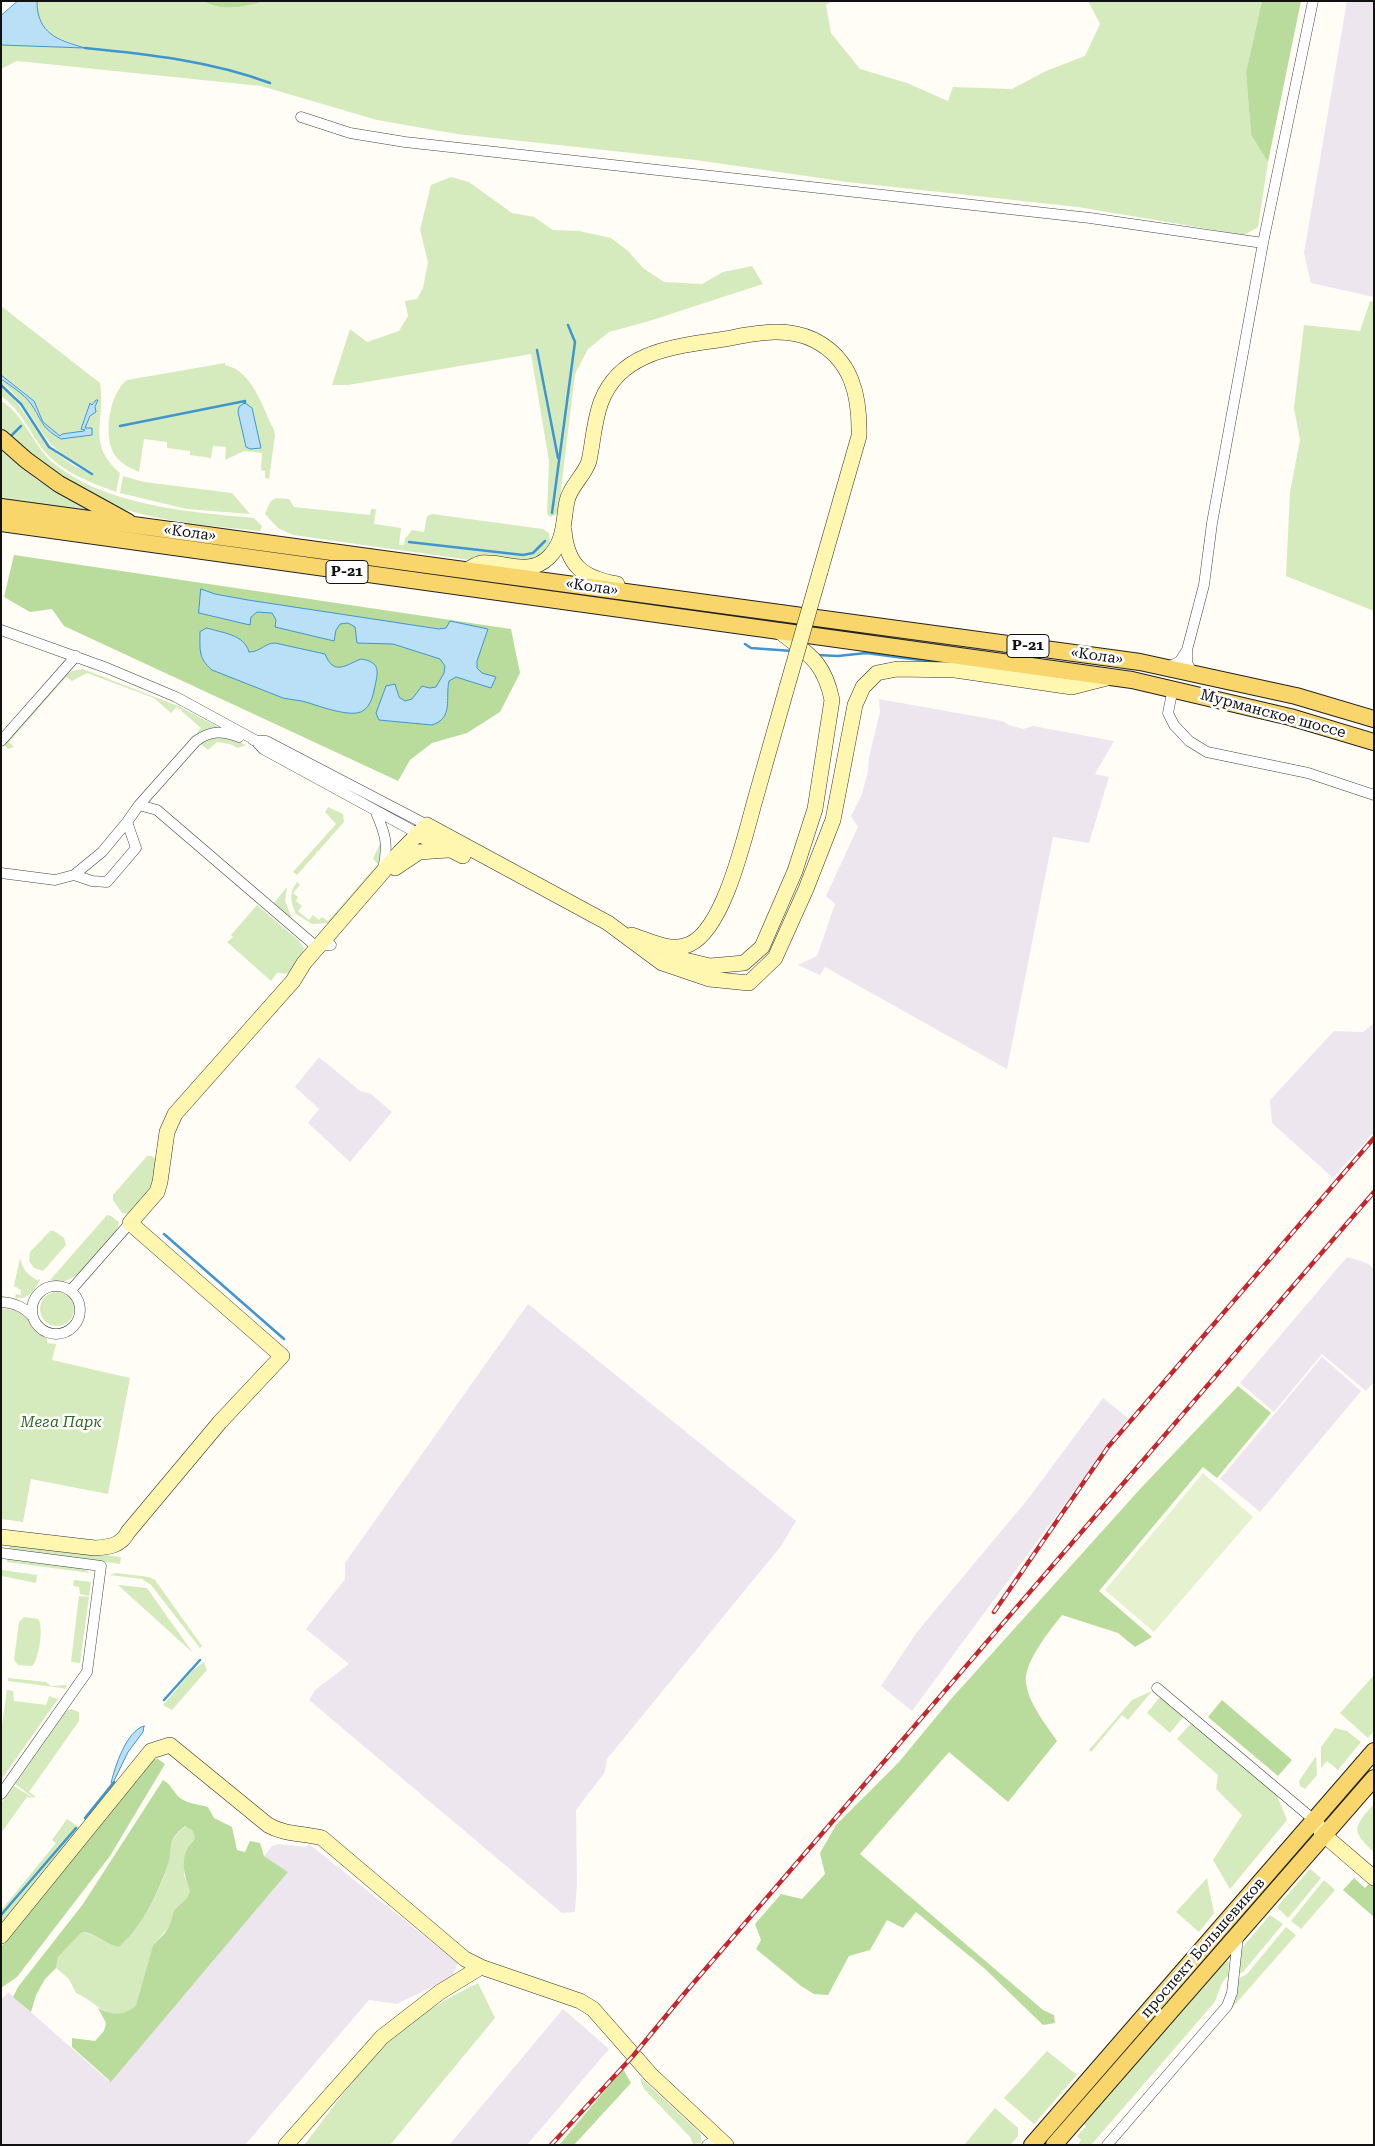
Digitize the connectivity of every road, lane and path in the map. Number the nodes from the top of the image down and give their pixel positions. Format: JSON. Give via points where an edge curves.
{"nodes":[{"id":1,"x":1313,"y":1,"type":"edge"},
{"id":2,"x":301,"y":117,"type":"dead end"},
{"id":3,"x":1263,"y":243,"type":"junction"},
{"id":4,"x":1,"y":438,"type":"edge"},
{"id":5,"x":1,"y":507,"type":"edge"},
{"id":6,"x":1,"y":523,"type":"edge"},
{"id":7,"x":564,"y":524,"type":"junction"},
{"id":8,"x":136,"y":526,"type":"junction"},
{"id":9,"x":467,"y":570,"type":"junction"},
{"id":10,"x":668,"y":597,"type":"junction"},
{"id":11,"x":1,"y":630,"type":"edge"},
{"id":12,"x":779,"y":631,"type":"junction"},
{"id":13,"x":1187,"y":650,"type":"junction"},
{"id":14,"x":76,"y":656,"type":"junction"},
{"id":15,"x":1181,"y":670,"type":"junction"},
{"id":16,"x":1112,"y":677,"type":"junction"},
{"id":17,"x":1173,"y":688,"type":"junction"},
{"id":18,"x":1374,"y":718,"type":"edge"},
{"id":19,"x":255,"y":740,"type":"junction"},
{"id":20,"x":1,"y":741,"type":"edge"},
{"id":21,"x":1374,"y":742,"type":"edge"},
{"id":22,"x":1374,"y":795,"type":"edge"},
{"id":23,"x":139,"y":805,"type":"junction"},
{"id":24,"x":375,"y":810,"type":"junction"},
{"id":25,"x":128,"y":822,"type":"junction"},
{"id":26,"x":425,"y":831,"type":"junction"},
{"id":27,"x":454,"y":852,"type":"junction"},
{"id":28,"x":388,"y":871,"type":"junction"},
{"id":29,"x":1,"y":873,"type":"edge"},
{"id":30,"x":74,"y":875,"type":"junction"},
{"id":31,"x":620,"y":932,"type":"junction"},
{"id":32,"x":304,"y":937,"type":"junction"},
{"id":33,"x":325,"y":946,"type":"junction"},
{"id":34,"x":305,"y":962,"type":"junction"},
{"id":35,"x":293,"y":981,"type":"junction"},
{"id":36,"x":130,"y":1223,"type":"junction"},
{"id":37,"x":71,"y":1290,"type":"junction"},
{"id":38,"x":36,"y":1297,"type":"junction"},
{"id":39,"x":1,"y":1302,"type":"edge"},
{"id":40,"x":14,"y":1304,"type":"junction"},
{"id":41,"x":33,"y":1317,"type":"junction"},
{"id":42,"x":1,"y":1528,"type":"edge"},
{"id":43,"x":128,"y":1532,"type":"junction"},
{"id":44,"x":1,"y":1537,"type":"edge"},
{"id":45,"x":1,"y":1553,"type":"edge"},
{"id":46,"x":1157,"y":1688,"type":"dead end"},
{"id":47,"x":1374,"y":1751,"type":"edge"},
{"id":48,"x":1374,"y":1778,"type":"edge"},
{"id":49,"x":1,"y":1794,"type":"edge"},
{"id":50,"x":1314,"y":1820,"type":"junction"},
{"id":51,"x":1327,"y":1831,"type":"junction"},
{"id":52,"x":1374,"y":1865,"type":"edge"},
{"id":53,"x":1374,"y":1878,"type":"edge"},
{"id":54,"x":1238,"y":1934,"type":"junction"},
{"id":55,"x":1,"y":1936,"type":"edge"},
{"id":56,"x":481,"y":1966,"type":"junction"},
{"id":57,"x":1176,"y":1992,"type":"junction"},
{"id":58,"x":717,"y":2143,"type":"edge"},
{"id":59,"x":286,"y":2145,"type":"edge"},
{"id":60,"x":1032,"y":2145,"type":"edge"},
{"id":61,"x":1054,"y":2145,"type":"edge"},
{"id":62,"x":1107,"y":2145,"type":"edge"}],
"edges":[{"from":1,"to":3,"type":"street"},
{"from":2,"to":3,"type":"street","via":[[350,133],[404,142],[1081,217]]},
{"from":3,"to":13,"type":"street","via":[[1212,523],[1204,585]]},
{"from":4,"to":8,"type":"main road","via":[[59,484]]},
{"from":5,"to":8,"type":"main road","name":"«Кола»","number":"Р-21"},
{"from":6,"to":12,"type":"main road","name":"«Кола»","number":"Р-21"},
{"from":7,"to":9,"type":"street","via":[[556,549],[541,563],[521,568],[480,563]]},
{"from":7,"to":10,"type":"street","via":[[568,554],[585,573],[600,581],[659,590]]},
{"from":7,"to":31,"type":"street","bridge":true,"via":[[567,498],[588,464],[601,401],[610,385],[628,367],[648,354],[783,331],[825,346],[841,360],[851,376],[860,417],[860,436],[732,876],[714,918],[700,937],[690,944],[671,948]]},
{"from":8,"to":9,"type":"main road","name":"«Кола»","number":"Р-21"},
{"from":9,"to":10,"type":"main road","name":"«Кола»","number":"Р-21"},
{"from":10,"to":15,"type":"main road","name":"«Кола»","number":"Р-21"},
{"from":11,"to":14,"type":"street"},
{"from":12,"to":16,"type":"main road","name":"«Кола»","number":"Р-21"},
{"from":12,"to":31,"type":"street","via":[[816,660],[829,685],[832,700],[815,809],[795,871],[762,947],[744,964],[710,966],[671,957]]},
{"from":13,"to":15,"type":"street","via":[[1180,662]]},
{"from":13,"to":15,"type":"street","via":[[1187,663]]},
{"from":14,"to":19,"type":"street","via":[[176,697]]},
{"from":14,"to":20,"type":"street"},
{"from":15,"to":18,"type":"main road","name":"Мурманское шоссе","via":[[1296,696]]},
{"from":16,"to":17,"type":"main road","name":"«Кола»","number":"Р-21"},
{"from":16,"to":31,"type":"street","via":[[1072,687],[955,670],[897,668],[877,673],[863,687],[855,705],[833,820],[775,958],[749,984],[709,980],[662,963]]},
{"from":17,"to":21,"type":"main road","name":"Мурманское шоссе","via":[[1290,716]]},
{"from":17,"to":22,"type":"street","via":[[1168,713],[1189,741],[1206,752],[1308,773]]},
{"from":19,"to":23,"type":"street","via":[[223,732],[205,734],[196,740]]},
{"from":19,"to":24,"type":"street","via":[[263,749]]},
{"from":19,"to":26,"type":"street","via":[[266,742]]},
{"from":23,"to":25,"type":"street"},
{"from":23,"to":32,"type":"street","via":[[157,810]]},
{"from":24,"to":26,"type":"street"},
{"from":24,"to":28,"type":"street","via":[[386,839]]},
{"from":25,"to":30,"type":"street","via":[[102,852]]},
{"from":25,"to":30,"type":"street","via":[[136,848],[107,882]]},
{"from":26,"to":27,"type":"street"},
{"from":26,"to":28,"type":"street"},
{"from":26,"to":31,"type":"street"},
{"from":27,"to":28,"type":"street","via":[[419,852]]},
{"from":27,"to":31,"type":"street","via":[[605,930]]},
{"from":28,"to":33,"type":"street"},
{"from":29,"to":30,"type":"street","via":[[55,880]]},
{"from":32,"to":33,"type":"street"},
{"from":32,"to":34,"type":"street","via":[[308,949]]},
{"from":33,"to":34,"type":"street"},
{"from":33,"to":35,"type":"street","via":[[311,968]]},
{"from":34,"to":35,"type":"street"},
{"from":35,"to":36,"type":"street","via":[[175,1114],[167,1132],[157,1192]]},
{"from":36,"to":37,"type":"street"},
{"from":36,"to":43,"type":"street","via":[[282,1356],[220,1422]]},
{"from":37,"to":38,"type":"street","via":[[52,1286]]},
{"from":37,"to":41,"type":"street","via":[[81,1309],[73,1328],[64,1334],[53,1334],[40,1329]]},
{"from":38,"to":40,"type":"street"},
{"from":38,"to":41,"type":"street"},
{"from":39,"to":40,"type":"street"},
{"from":40,"to":41,"type":"street"},
{"from":42,"to":43,"type":"street","via":[[102,1540]]},
{"from":43,"to":44,"type":"street","via":[[117,1544],[94,1548]]},
{"from":45,"to":49,"type":"street","via":[[101,1566],[87,1672]]},
{"from":46,"to":50,"type":"street"},
{"from":47,"to":50,"type":"main road","name":"проспект Большевиков"},
{"from":48,"to":51,"type":"main road","name":"проспект Большевиков"},
{"from":50,"to":51,"type":"street"},
{"from":50,"to":57,"type":"main road","name":"проспект Большевиков"},
{"from":51,"to":52,"type":"street"},
{"from":51,"to":53,"type":"street"},
{"from":51,"to":54,"type":"main road","name":"проспект Большевиков"},
{"from":54,"to":57,"type":"main road","name":"проспект Большевиков"},
{"from":54,"to":62,"type":"street","via":[[1232,1993],[1227,2006]]},
{"from":55,"to":56,"type":"street","via":[[150,1751],[170,1746],[268,1825],[284,1832],[322,1838],[443,1942],[465,1959]]},
{"from":56,"to":58,"type":"street","via":[[580,2001],[593,2009],[633,2056]]},
{"from":56,"to":59,"type":"street","via":[[440,1992],[382,2037]]},
{"from":57,"to":60,"type":"main road","name":"проспект Большевиков"},
{"from":57,"to":61,"type":"main road","name":"проспект Большевиков"}]}
